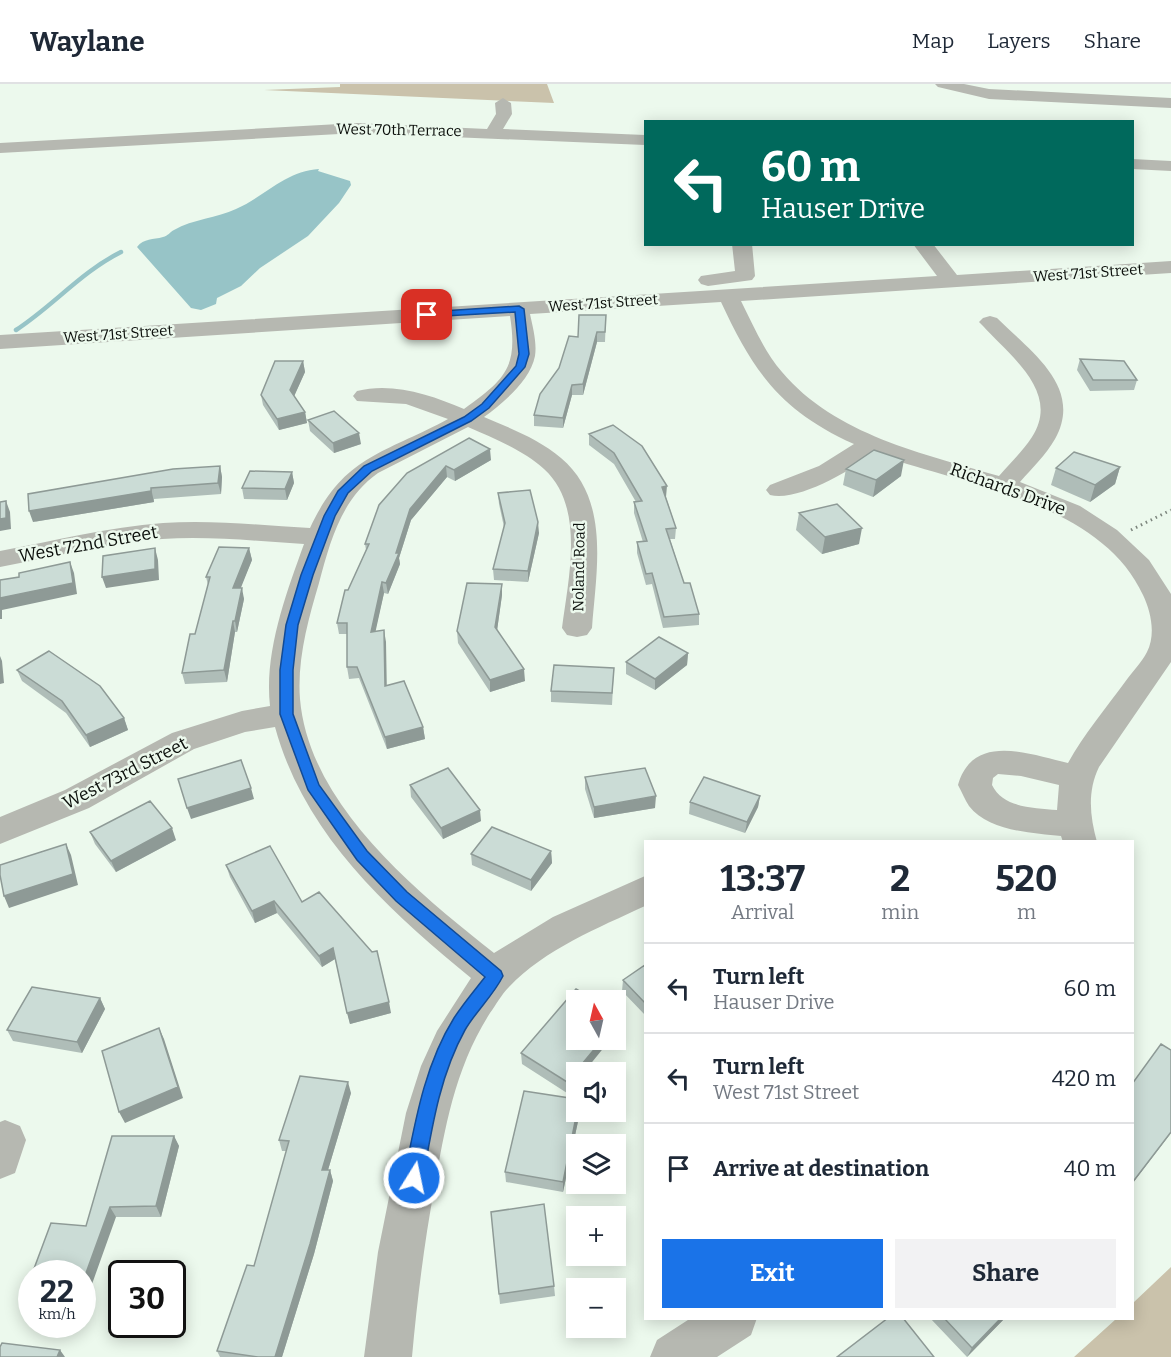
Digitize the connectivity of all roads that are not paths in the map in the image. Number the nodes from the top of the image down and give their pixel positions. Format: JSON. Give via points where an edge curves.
{"nodes":[{"id":1,"x":1097,"y":84,"type":"edge"},
{"id":2,"x":950,"y":86,"type":"edge"},
{"id":3,"x":1103,"y":100,"type":"junction"},
{"id":4,"x":502,"y":102,"type":"dead end"},
{"id":5,"x":1171,"y":103,"type":"edge"},
{"id":6,"x":159,"y":123,"type":"dead end"},
{"id":7,"x":493,"y":133,"type":"junction"},
{"id":8,"x":153,"y":140,"type":"junction"},
{"id":9,"x":644,"y":140,"type":"edge"},
{"id":10,"x":0,"y":148,"type":"edge"},
{"id":11,"x":1134,"y":164,"type":"edge"},
{"id":12,"x":1171,"y":166,"type":"edge"},
{"id":13,"x":742,"y":246,"type":"edge"},
{"id":14,"x":924,"y":246,"type":"edge"},
{"id":15,"x":1171,"y":267,"type":"edge"},
{"id":16,"x":952,"y":281,"type":"junction"},
{"id":17,"x":728,"y":295,"type":"junction"},
{"id":18,"x":641,"y":301,"type":"junction"},
{"id":19,"x":519,"y":309,"type":"junction"},
{"id":20,"x":990,"y":322,"type":"dead end"},
{"id":21,"x":0,"y":342,"type":"edge"},
{"id":22,"x":365,"y":396,"type":"dead end"},
{"id":23,"x":467,"y":419,"type":"junction"},
{"id":24,"x":871,"y":443,"type":"junction"},
{"id":25,"x":1004,"y":486,"type":"junction"},
{"id":26,"x":779,"y":490,"type":"dead end"},
{"id":27,"x":321,"y":537,"type":"junction"},
{"id":28,"x":0,"y":560,"type":"edge"},
{"id":29,"x":577,"y":628,"type":"dead end"},
{"id":30,"x":287,"y":714,"type":"junction"},
{"id":31,"x":1076,"y":777,"type":"junction"},
{"id":32,"x":0,"y":831,"type":"edge"},
{"id":33,"x":1077,"y":833,"type":"edge"},
{"id":34,"x":644,"y":890,"type":"edge"},
{"id":35,"x":495,"y":976,"type":"junction"},
{"id":36,"x":731,"y":1320,"type":"edge"},
{"id":37,"x":388,"y":1357,"type":"edge"},
{"id":38,"x":674,"y":1357,"type":"edge"}],
"edges":[{"from":1,"to":3,"type":"street"},
{"from":2,"to":3,"type":"street","via":[[989,94]]},
{"from":3,"to":5,"type":"street"},
{"from":4,"to":7,"type":"street","via":[[504,114]]},
{"from":6,"to":8,"type":"street"},
{"from":7,"to":8,"type":"street","name":"West 70th Terrace","via":[[357,128]]},
{"from":7,"to":9,"type":"street","name":"West 70th Terrace"},
{"from":8,"to":10,"type":"street","name":"West 70th Terrace"},
{"from":11,"to":12,"type":"street"},
{"from":13,"to":18,"type":"street","via":[[747,274],[743,278],[646,283],[638,289]]},
{"from":14,"to":16,"type":"street"},
{"from":15,"to":16,"type":"street","name":"West 71st Street"},
{"from":16,"to":17,"type":"street","name":"West 71st Street"},
{"from":17,"to":18,"type":"street","name":"West 71st Street"},
{"from":17,"to":24,"type":"street","name":"Richards Drive","via":[[771,376],[819,416]]},
{"from":18,"to":19,"type":"street","name":"West 71st Street"},
{"from":19,"to":21,"type":"street","name":"West 71st Street"},
{"from":19,"to":23,"type":"street","via":[[524,354],[520,367],[486,406]]},
{"from":20,"to":25,"type":"street","via":[[1045,380],[1053,401],[1052,420],[1043,439]]},
{"from":22,"to":23,"type":"street","name":"Noland Road","via":[[419,400]]},
{"from":23,"to":27,"type":"street","via":[[357,477],[344,491]]},
{"from":23,"to":29,"type":"street","name":"Noland Road","via":[[546,459],[572,489],[581,519],[583,546]]},
{"from":24,"to":25,"type":"street","name":"Richards Drive"},
{"from":24,"to":26,"type":"street","via":[[856,456],[811,480]]},
{"from":25,"to":31,"type":"street","name":"Richards Drive","via":[[1060,506],[1111,538],[1150,580],[1163,608],[1167,635],[1161,654]]},
{"from":27,"to":28,"type":"street","name":"West 72nd Street","via":[[164,531]]},
{"from":27,"to":30,"type":"street","via":[[292,625],[286,670]]},
{"from":30,"to":32,"type":"street","name":"West 73rd Street","via":[[242,722],[183,741],[77,799]]},
{"from":30,"to":35,"type":"street","via":[[313,786],[362,856],[401,897]]},
{"from":31,"to":33,"type":"street","name":"Richards Drive","via":[[1072,799]]},
{"from":31,"to":33,"type":"street","via":[[1004,762],[982,770],[975,785],[977,794],[1003,814]]},
{"from":34,"to":35,"type":"street","via":[[581,920],[522,954]]},
{"from":35,"to":37,"type":"street","via":[[460,1024],[440,1066],[425,1115],[395,1281]]},
{"from":36,"to":38,"type":"street"}]}
